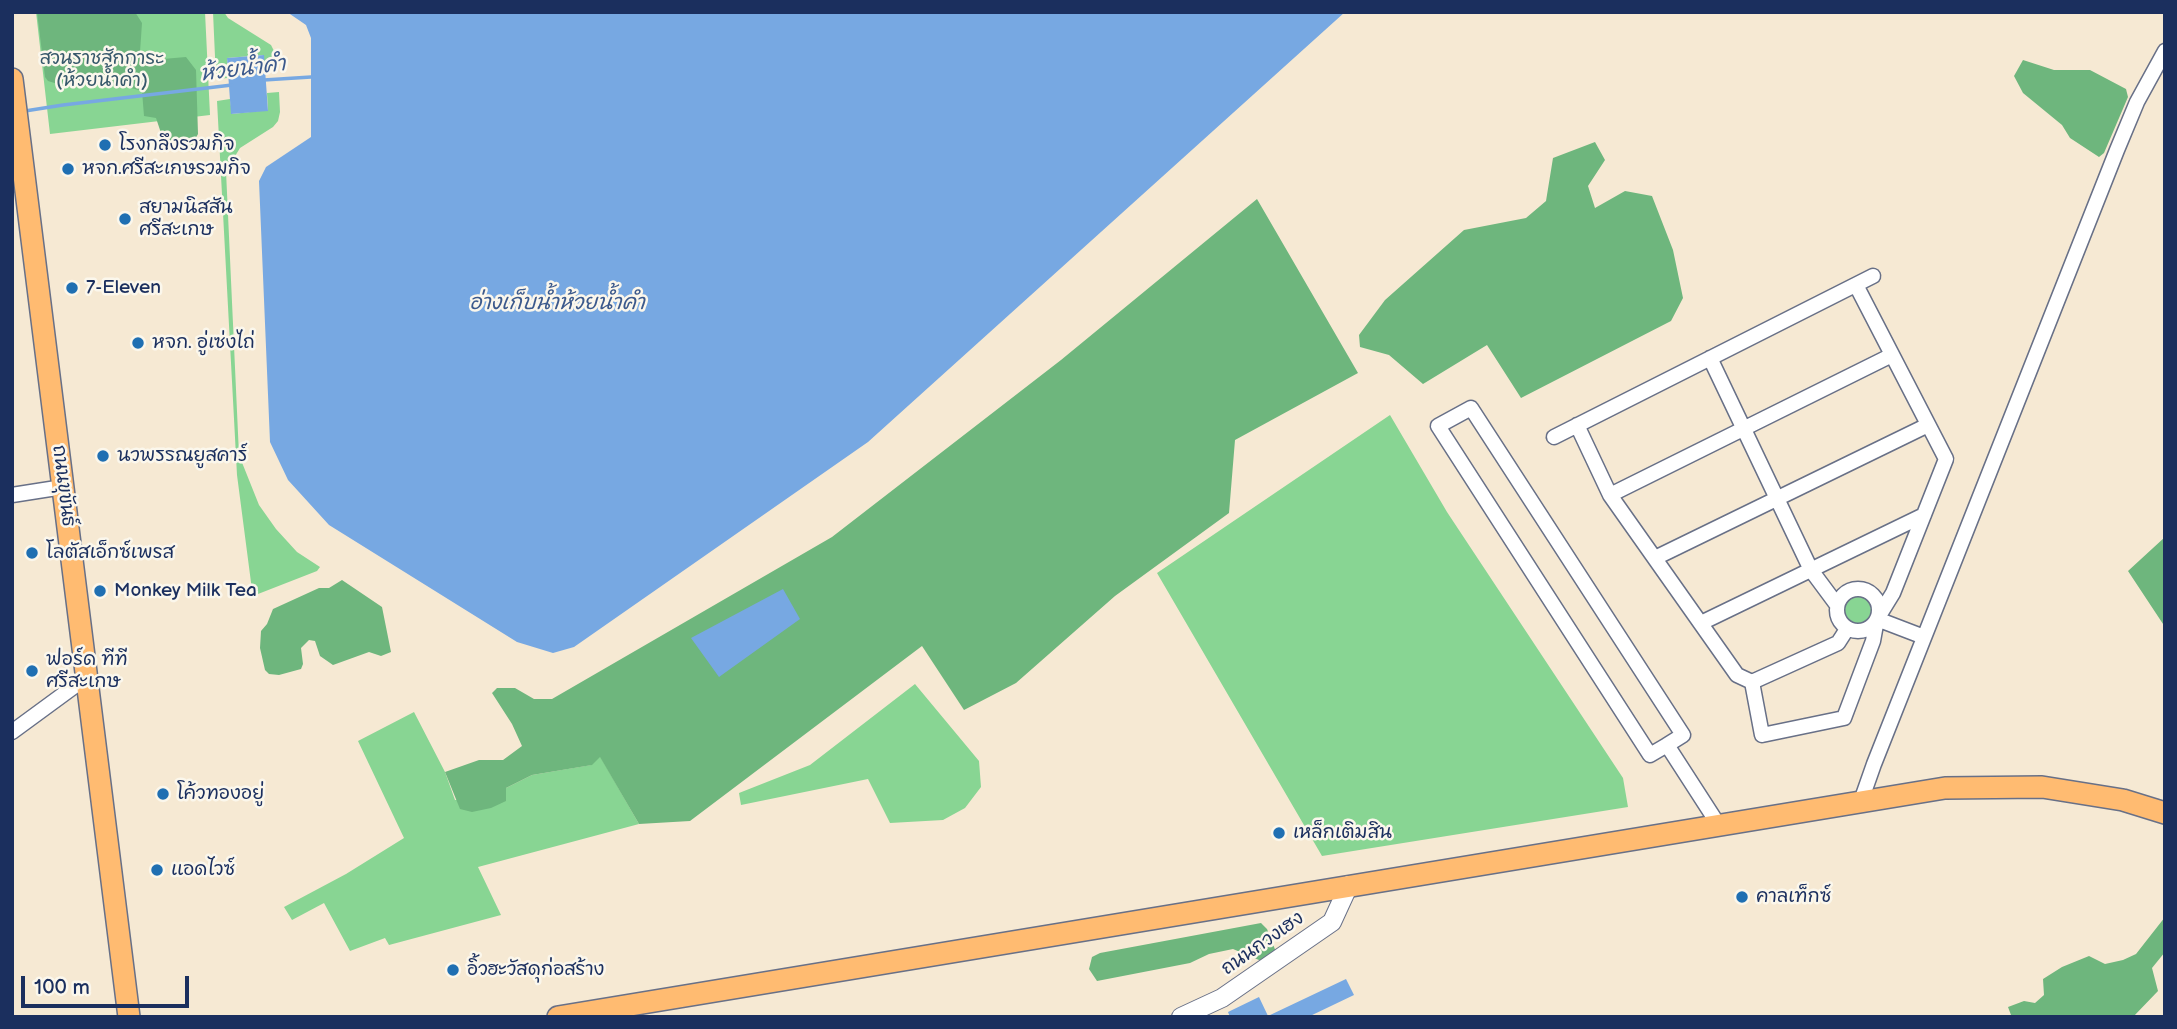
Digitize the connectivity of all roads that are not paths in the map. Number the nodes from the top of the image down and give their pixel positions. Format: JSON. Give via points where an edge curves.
{"nodes":[{"id":1,"x":2165,"y":51,"type":"edge"},
{"id":2,"x":13,"y":84,"type":"edge"},
{"id":3,"x":20,"y":211,"type":"edge"},
{"id":4,"x":1873,"y":276,"type":"dead end"},
{"id":5,"x":1856,"y":285,"type":"junction"},
{"id":6,"x":1892,"y":355,"type":"junction"},
{"id":7,"x":1710,"y":358,"type":"junction"},
{"id":8,"x":1577,"y":425,"type":"junction"},
{"id":9,"x":1928,"y":425,"type":"junction"},
{"id":10,"x":1743,"y":429,"type":"junction"},
{"id":11,"x":1554,"y":437,"type":"dead end"},
{"id":12,"x":63,"y":487,"type":"junction"},
{"id":13,"x":12,"y":495,"type":"edge"},
{"id":14,"x":1610,"y":495,"type":"junction"},
{"id":15,"x":1777,"y":499,"type":"junction"},
{"id":16,"x":1924,"y":515,"type":"junction"},
{"id":17,"x":1655,"y":558,"type":"junction"},
{"id":18,"x":1811,"y":570,"type":"junction"},
{"id":19,"x":1837,"y":605,"type":"junction"},
{"id":20,"x":1877,"y":619,"type":"junction"},
{"id":21,"x":1701,"y":623,"type":"junction"},
{"id":22,"x":1847,"y":629,"type":"junction"},
{"id":23,"x":1924,"y":637,"type":"junction"},
{"id":24,"x":87,"y":677,"type":"junction"},
{"id":25,"x":1752,"y":682,"type":"junction"},
{"id":26,"x":12,"y":732,"type":"edge"},
{"id":27,"x":1667,"y":745,"type":"junction"},
{"id":28,"x":1861,"y":801,"type":"junction"},
{"id":29,"x":2165,"y":813,"type":"edge"},
{"id":30,"x":1718,"y":824,"type":"junction"},
{"id":31,"x":1349,"y":885,"type":"junction"},
{"id":32,"x":129,"y":1017,"type":"edge"},
{"id":33,"x":558,"y":1017,"type":"edge"},
{"id":34,"x":1181,"y":1017,"type":"edge"}],
"edges":[{"from":1,"to":23,"type":"street","via":[[2122,138]]},
{"from":2,"to":3,"type":"main road","name":"ถนนขุขันธ์"},
{"from":3,"to":12,"type":"main road","name":"ถนนขุขันธ์"},
{"from":4,"to":5,"type":"street"},
{"from":5,"to":6,"type":"street"},
{"from":5,"to":7,"type":"street"},
{"from":6,"to":9,"type":"street"},
{"from":6,"to":10,"type":"street"},
{"from":7,"to":8,"type":"street"},
{"from":7,"to":10,"type":"street"},
{"from":8,"to":11,"type":"street"},
{"from":8,"to":14,"type":"street"},
{"from":9,"to":15,"type":"street"},
{"from":9,"to":16,"type":"street","via":[[1946,459]]},
{"from":10,"to":14,"type":"street"},
{"from":10,"to":15,"type":"street"},
{"from":12,"to":13,"type":"street"},
{"from":12,"to":24,"type":"main road","name":"ถนนขุขันธ์"},
{"from":14,"to":17,"type":"street"},
{"from":15,"to":17,"type":"street"},
{"from":15,"to":18,"type":"street"},
{"from":16,"to":18,"type":"street"},
{"from":16,"to":20,"type":"street","via":[[1893,593]]},
{"from":17,"to":21,"type":"street"},
{"from":18,"to":19,"type":"street"},
{"from":18,"to":21,"type":"street"},
{"from":19,"to":20,"type":"street","via":[[1851,590],[1865,590],[1876,599]]},
{"from":19,"to":22,"type":"street","via":[[1838,619]]},
{"from":20,"to":22,"type":"street","via":[[1864,631]]},
{"from":20,"to":23,"type":"street"},
{"from":20,"to":25,"type":"street","via":[[1844,718],[1762,735]]},
{"from":21,"to":25,"type":"street","via":[[1737,675]]},
{"from":22,"to":25,"type":"street","via":[[1838,643]]},
{"from":23,"to":28,"type":"street"},
{"from":24,"to":26,"type":"street"},
{"from":24,"to":32,"type":"main road","name":"ถนนขุขันธ์"},
{"from":27,"to":27,"type":"street","via":[[1650,755],[1438,426],[1471,408],[1683,735]]},
{"from":27,"to":30,"type":"street"},
{"from":28,"to":29,"type":"main road","via":[[1945,788],[2042,787],[2123,800]]},
{"from":28,"to":30,"type":"main road"},
{"from":30,"to":31,"type":"main road"},
{"from":31,"to":33,"type":"main road"},
{"from":31,"to":34,"type":"street","name":"ถนนกวงเฮง","via":[[1332,922],[1222,998]]}]}
